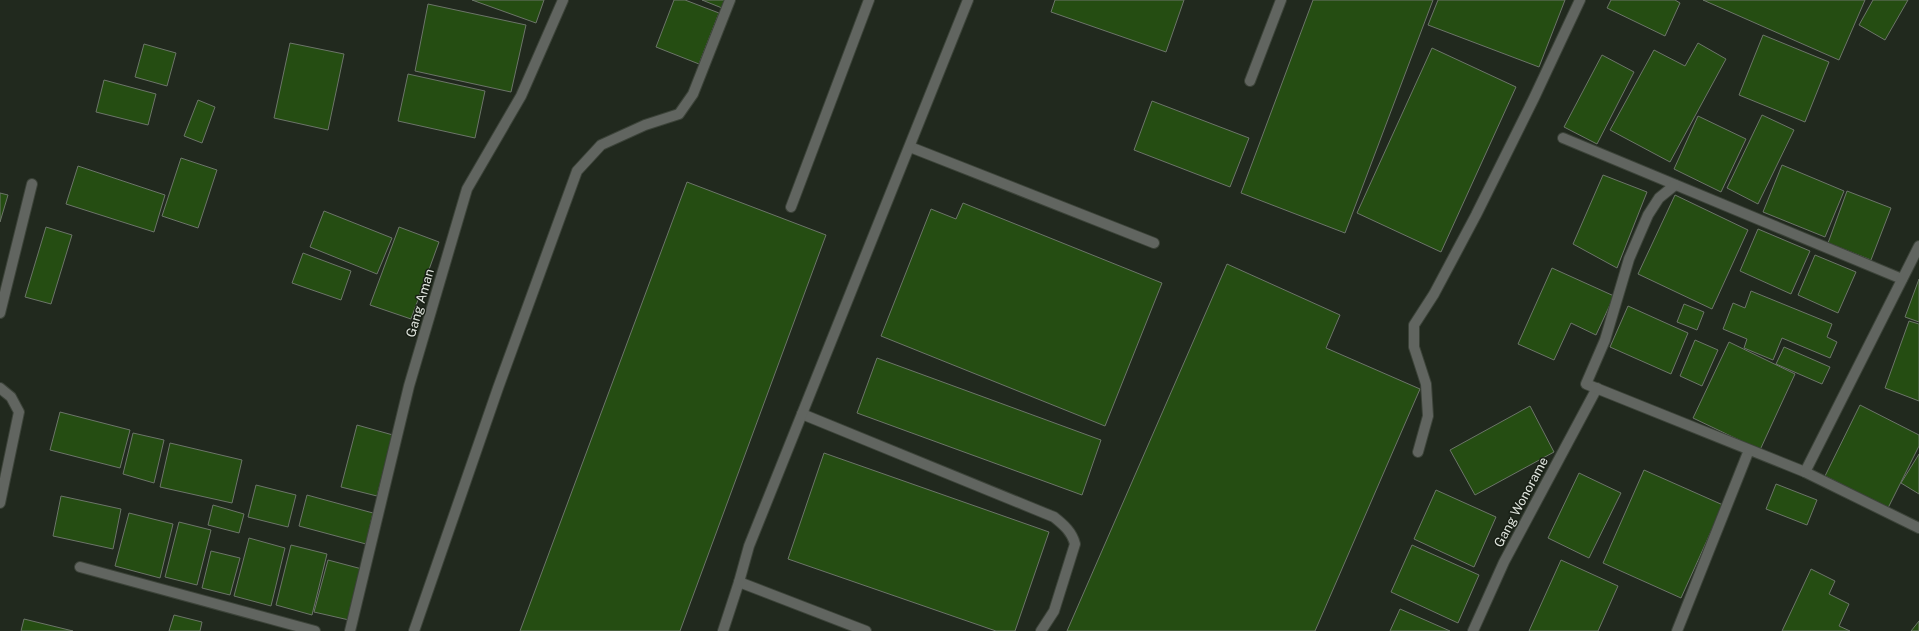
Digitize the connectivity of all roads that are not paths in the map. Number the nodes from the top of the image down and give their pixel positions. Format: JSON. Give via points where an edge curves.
{"nodes":[{"id":1,"x":563,"y":0,"type":"edge"},
{"id":2,"x":730,"y":0,"type":"edge"},
{"id":3,"x":869,"y":0,"type":"edge"},
{"id":4,"x":968,"y":0,"type":"edge"},
{"id":5,"x":1281,"y":0,"type":"edge"},
{"id":6,"x":1580,"y":0,"type":"edge"},
{"id":7,"x":1250,"y":81,"type":"dead end"},
{"id":8,"x":1563,"y":138,"type":"dead end"},
{"id":9,"x":910,"y":147,"type":"junction"},
{"id":10,"x":32,"y":184,"type":"dead end"},
{"id":11,"x":1675,"y":185,"type":"junction"},
{"id":12,"x":791,"y":207,"type":"dead end"},
{"id":13,"x":1154,"y":243,"type":"dead end"},
{"id":14,"x":1919,"y":246,"type":"edge"},
{"id":15,"x":1902,"y":280,"type":"junction"},
{"id":16,"x":0,"y":314,"type":"edge"},
{"id":17,"x":0,"y":388,"type":"edge"},
{"id":18,"x":1597,"y":388,"type":"junction"},
{"id":19,"x":802,"y":414,"type":"junction"},
{"id":20,"x":1749,"y":450,"type":"junction"},
{"id":21,"x":1418,"y":452,"type":"dead end"},
{"id":22,"x":1805,"y":472,"type":"junction"},
{"id":23,"x":0,"y":503,"type":"edge"},
{"id":24,"x":1919,"y":528,"type":"edge"},
{"id":25,"x":80,"y":567,"type":"dead end"},
{"id":26,"x":739,"y":582,"type":"junction"},
{"id":27,"x":315,"y":631,"type":"edge"},
{"id":28,"x":350,"y":631,"type":"edge"},
{"id":29,"x":414,"y":631,"type":"edge"},
{"id":30,"x":723,"y":631,"type":"edge"},
{"id":31,"x":869,"y":631,"type":"edge"},
{"id":32,"x":1041,"y":631,"type":"edge"},
{"id":33,"x":1473,"y":631,"type":"edge"},
{"id":34,"x":1677,"y":631,"type":"edge"}],
"edges":[{"from":1,"to":28,"type":"street","name":"Gang Aman","via":[[521,96],[467,189],[409,386]]},
{"from":2,"to":29,"type":"street","via":[[693,94],[679,114],[645,125],[601,145],[577,171]]},
{"from":3,"to":12,"type":"street"},
{"from":4,"to":9,"type":"street"},
{"from":5,"to":7,"type":"street"},
{"from":6,"to":21,"type":"street","via":[[1476,215],[1434,294],[1414,325],[1414,347],[1426,384],[1428,416]]},
{"from":8,"to":11,"type":"street"},
{"from":9,"to":13,"type":"street"},
{"from":9,"to":19,"type":"street"},
{"from":10,"to":16,"type":"street"},
{"from":11,"to":15,"type":"street"},
{"from":11,"to":18,"type":"street","via":[[1652,207],[1629,259],[1605,340],[1586,384]]},
{"from":14,"to":15,"type":"street"},
{"from":15,"to":22,"type":"street"},
{"from":17,"to":23,"type":"street","via":[[11,397],[19,412]]},
{"from":18,"to":20,"type":"street"},
{"from":18,"to":33,"type":"street","name":"Gang Wonorame","via":[[1504,562]]},
{"from":19,"to":26,"type":"street","via":[[749,546]]},
{"from":19,"to":32,"type":"street","via":[[1054,517],[1067,528],[1075,544],[1054,611]]},
{"from":20,"to":22,"type":"street"},
{"from":20,"to":34,"type":"street"},
{"from":22,"to":24,"type":"street"},
{"from":25,"to":27,"type":"street"},
{"from":26,"to":30,"type":"street"},
{"from":26,"to":31,"type":"street"}]}
